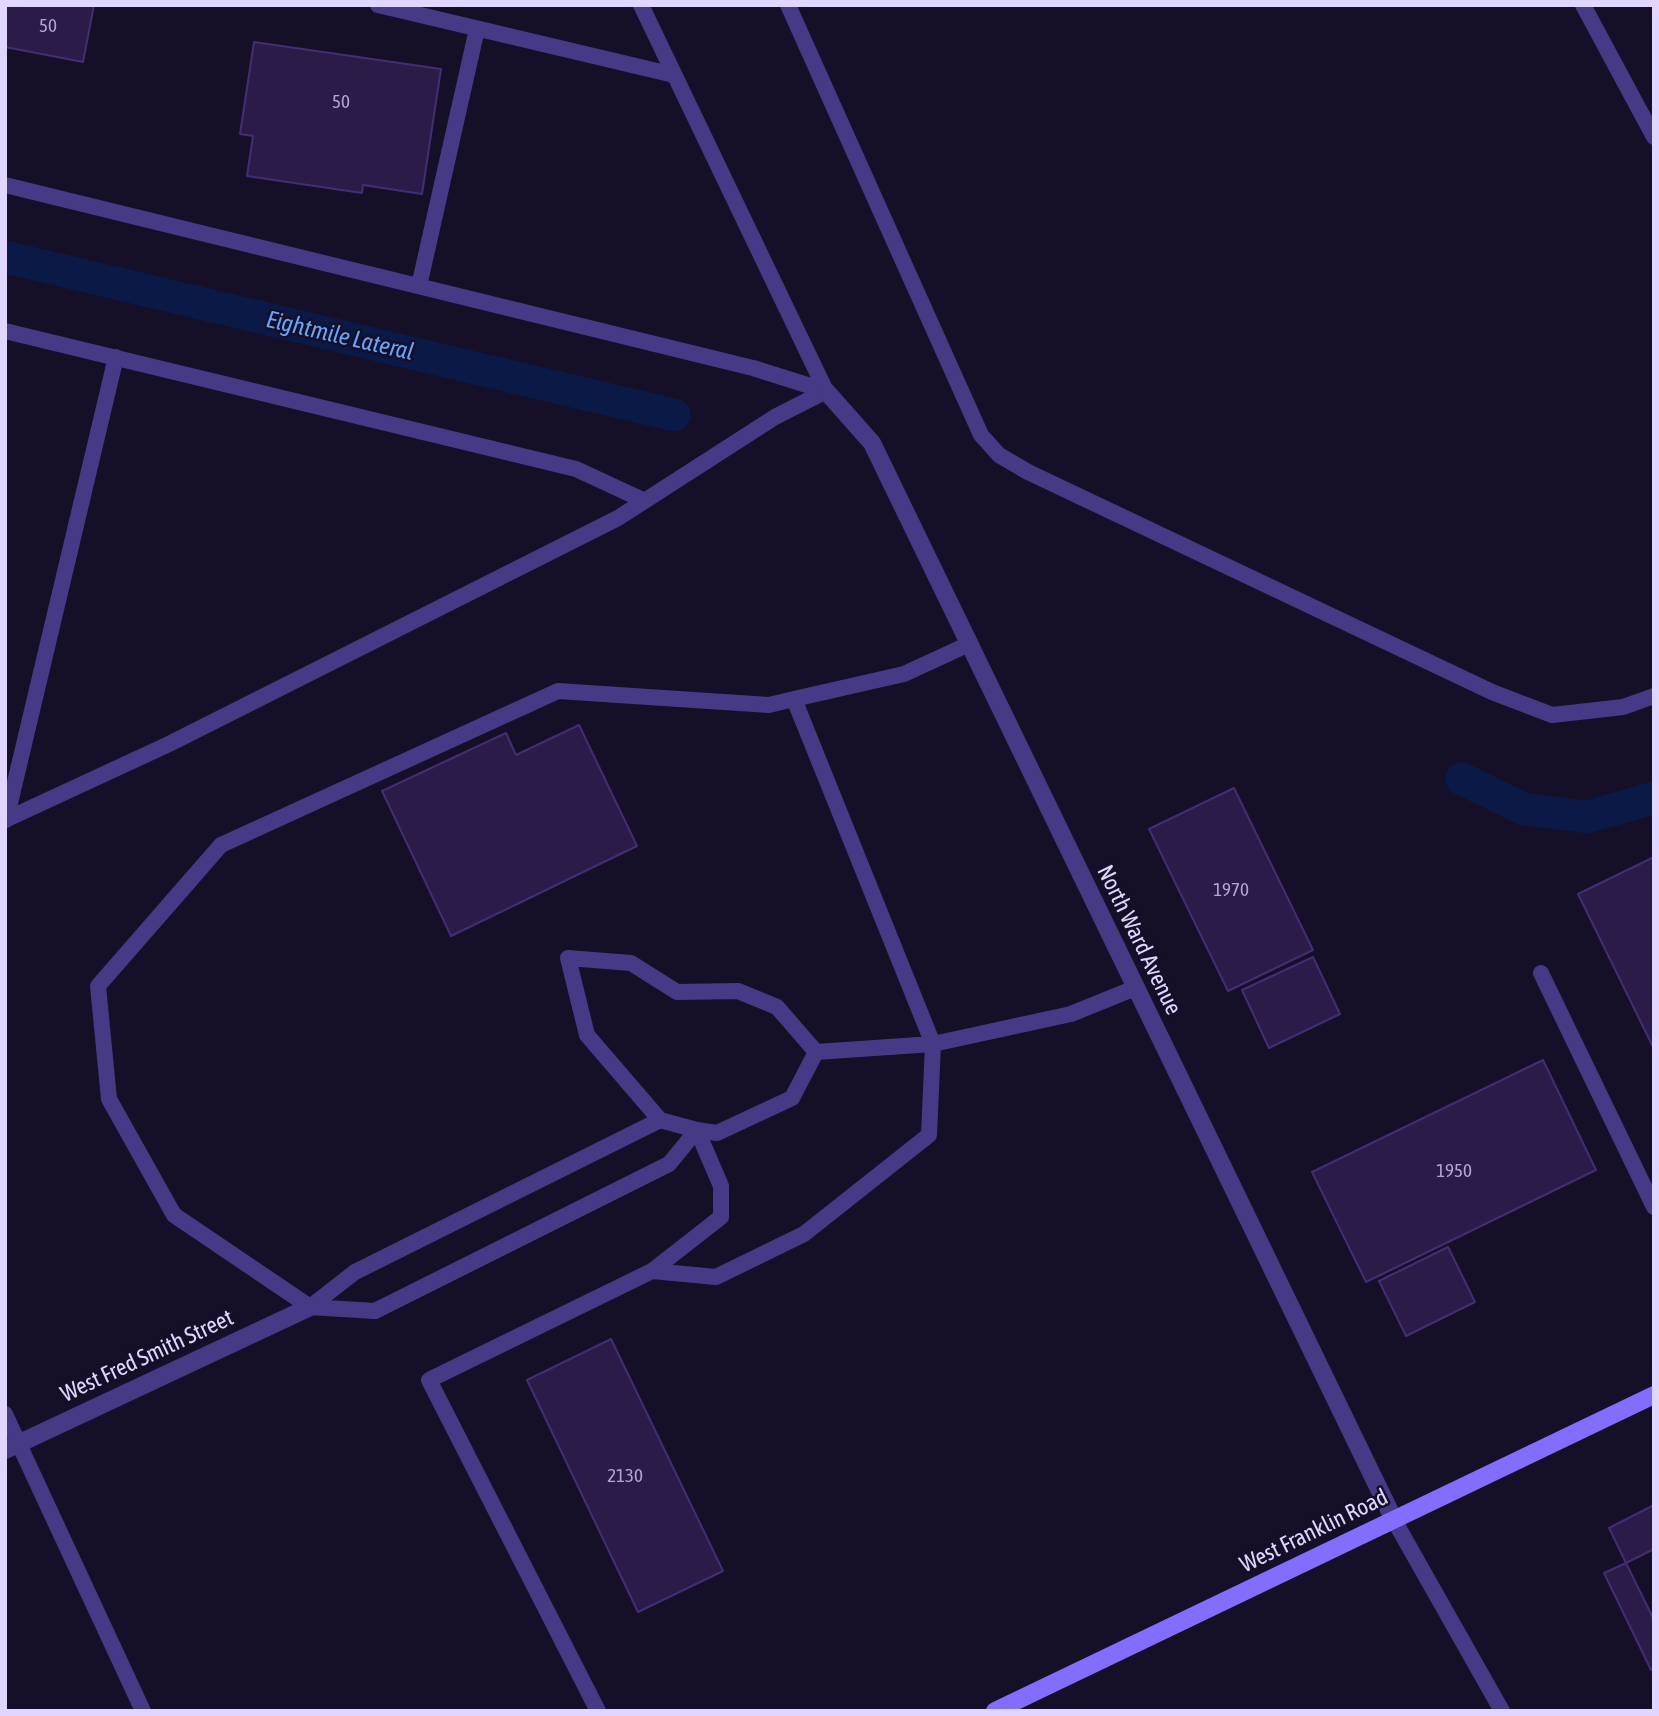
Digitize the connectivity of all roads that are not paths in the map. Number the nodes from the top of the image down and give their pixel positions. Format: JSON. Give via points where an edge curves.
{"nodes":[{"id":1,"x":378,"y":5,"type":"edge"},
{"id":2,"x":641,"y":5,"type":"edge"},
{"id":3,"x":788,"y":5,"type":"edge"},
{"id":4,"x":1583,"y":5,"type":"edge"},
{"id":5,"x":477,"y":29,"type":"junction"},
{"id":6,"x":674,"y":75,"type":"junction"},
{"id":7,"x":1654,"y":137,"type":"edge"},
{"id":8,"x":5,"y":185,"type":"edge"},
{"id":9,"x":419,"y":286,"type":"junction"},
{"id":10,"x":5,"y":331,"type":"edge"},
{"id":11,"x":116,"y":357,"type":"junction"},
{"id":12,"x":826,"y":391,"type":"junction"},
{"id":13,"x":645,"y":501,"type":"junction"},
{"id":14,"x":969,"y":644,"type":"junction"},
{"id":15,"x":1654,"y":696,"type":"edge"},
{"id":16,"x":794,"y":699,"type":"junction"},
{"id":17,"x":5,"y":820,"type":"edge"},
{"id":18,"x":1541,"y":974,"type":"dead end"},
{"id":19,"x":1135,"y":988,"type":"junction"},
{"id":20,"x":933,"y":1044,"type":"junction"},
{"id":21,"x":817,"y":1052,"type":"junction"},
{"id":22,"x":660,"y":1120,"type":"junction"},
{"id":23,"x":697,"y":1130,"type":"junction"},
{"id":24,"x":1654,"y":1207,"type":"edge"},
{"id":25,"x":652,"y":1271,"type":"junction"},
{"id":26,"x":310,"y":1307,"type":"junction"},
{"id":27,"x":1654,"y":1395,"type":"edge"},
{"id":28,"x":5,"y":1414,"type":"edge"},
{"id":29,"x":12,"y":1447,"type":"edge"},
{"id":30,"x":1394,"y":1520,"type":"junction"},
{"id":31,"x":143,"y":1711,"type":"edge"},
{"id":32,"x":598,"y":1711,"type":"edge"},
{"id":33,"x":995,"y":1711,"type":"edge"},
{"id":34,"x":1502,"y":1711,"type":"edge"}],
"edges":[{"from":1,"to":5,"type":"lane"},
{"from":2,"to":6,"type":"lane"},
{"from":3,"to":15,"type":"lane","via":[[981,435],[999,455],[1492,692],[1552,715],[1623,707]]},
{"from":4,"to":7,"type":"lane"},
{"from":5,"to":6,"type":"lane"},
{"from":5,"to":9,"type":"lane"},
{"from":6,"to":12,"type":"lane"},
{"from":8,"to":9,"type":"lane"},
{"from":9,"to":12,"type":"lane","via":[[753,368]]},
{"from":10,"to":11,"type":"lane"},
{"from":11,"to":13,"type":"lane","via":[[576,469]]},
{"from":11,"to":17,"type":"lane"},
{"from":12,"to":13,"type":"lane","via":[[775,417]]},
{"from":12,"to":14,"type":"street","name":"North Ward Avenue","via":[[872,443]]},
{"from":13,"to":17,"type":"lane","via":[[169,744]]},
{"from":14,"to":16,"type":"lane","via":[[904,674]]},
{"from":14,"to":19,"type":"street","name":"North Ward Avenue"},
{"from":16,"to":20,"type":"lane"},
{"from":16,"to":26,"type":"lane","via":[[769,705],[558,691],[220,845],[98,986],[109,1099],[174,1215]]},
{"from":18,"to":24,"type":"lane"},
{"from":19,"to":20,"type":"lane","via":[[1071,1014]]},
{"from":19,"to":30,"type":"street","name":"North Ward Avenue"},
{"from":20,"to":21,"type":"lane"},
{"from":20,"to":25,"type":"lane","via":[[929,1135],[804,1234],[716,1277]]},
{"from":21,"to":22,"type":"lane","via":[[777,1007],[738,991],[677,992],[631,963],[568,958],[587,1035]]},
{"from":21,"to":23,"type":"lane","via":[[792,1098],[717,1133]]},
{"from":22,"to":23,"type":"lane"},
{"from":22,"to":26,"type":"lane","via":[[355,1272]]},
{"from":23,"to":25,"type":"lane","via":[[721,1186],[721,1217]]},
{"from":23,"to":26,"type":"lane","via":[[669,1164],[374,1311]]},
{"from":25,"to":32,"type":"lane","via":[[429,1380]]},
{"from":26,"to":29,"type":"street","name":"West Fred Smith Street"},
{"from":27,"to":30,"type":"main road","name":"West Franklin Road"},
{"from":28,"to":29,"type":"lane"},
{"from":29,"to":31,"type":"lane"},
{"from":30,"to":33,"type":"main road","name":"West Franklin Road"},
{"from":30,"to":34,"type":"lane"}]}
